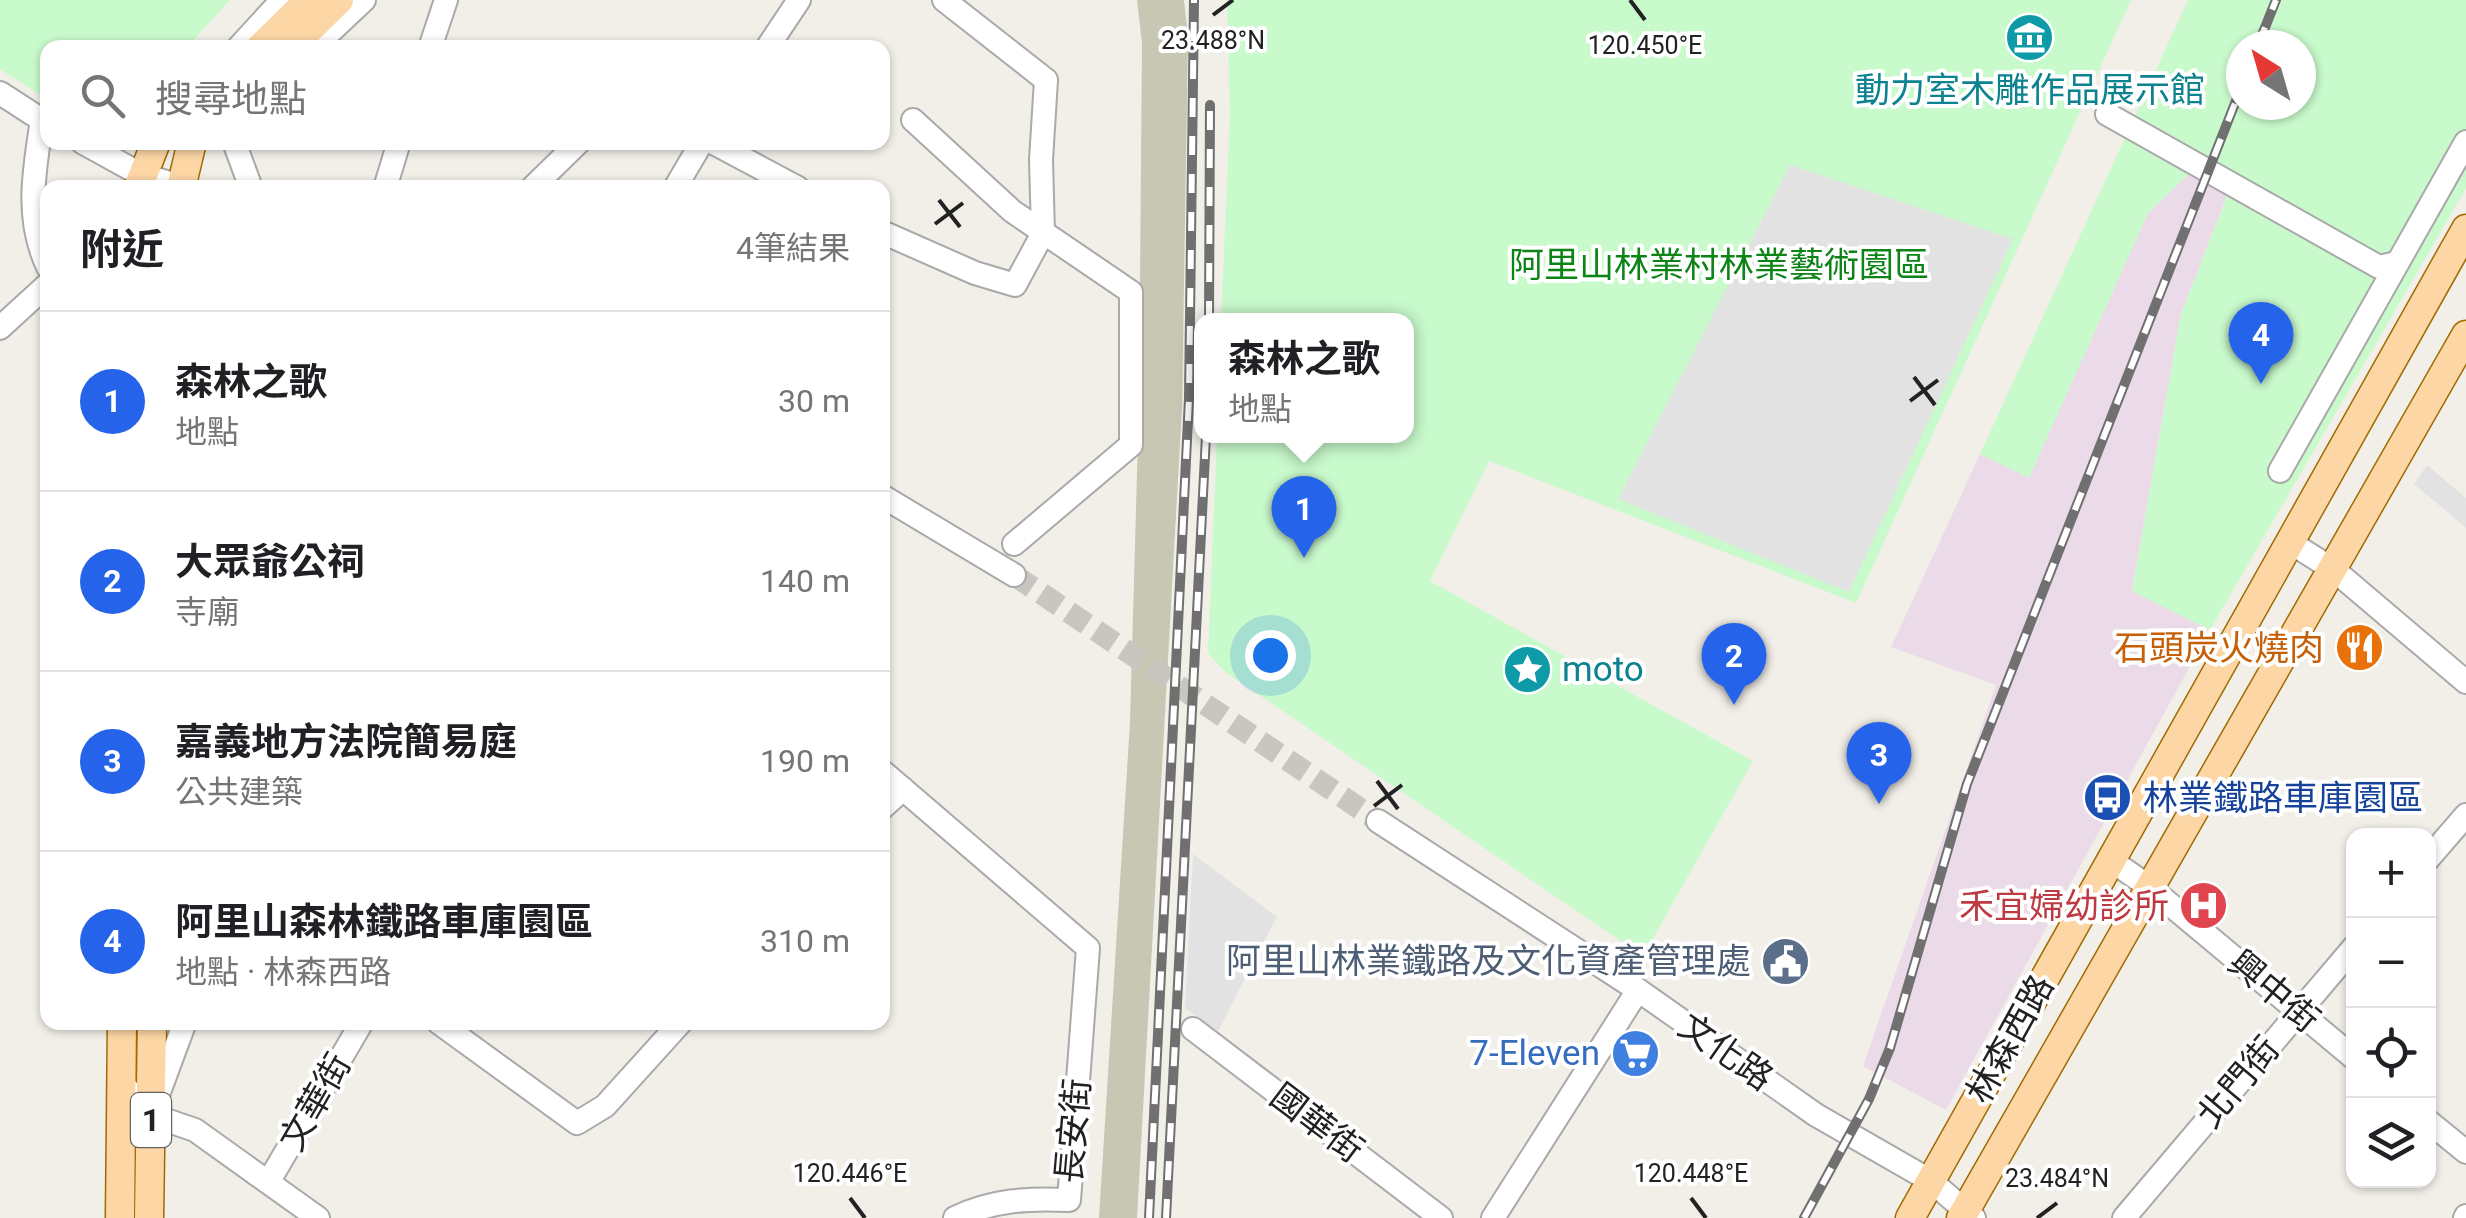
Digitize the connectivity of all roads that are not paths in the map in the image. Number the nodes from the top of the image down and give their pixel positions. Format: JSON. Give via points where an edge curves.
{"nodes":[{"id":1,"x":282,"y":0,"type":"edge"},
{"id":2,"x":308,"y":0,"type":"edge"},
{"id":3,"x":339,"y":0,"type":"edge"},
{"id":4,"x":364,"y":0,"type":"edge"},
{"id":5,"x":446,"y":0,"type":"edge"},
{"id":6,"x":799,"y":0,"type":"edge"},
{"id":7,"x":944,"y":0,"type":"edge"},
{"id":8,"x":250,"y":40,"type":"edge"},
{"id":9,"x":253,"y":40,"type":"edge"},
{"id":10,"x":298,"y":40,"type":"edge"},
{"id":11,"x":321,"y":40,"type":"edge"},
{"id":12,"x":433,"y":40,"type":"edge"},
{"id":13,"x":772,"y":40,"type":"edge"},
{"id":14,"x":0,"y":94,"type":"edge"},
{"id":15,"x":2107,"y":114,"type":"dead end"},
{"id":16,"x":40,"y":117,"type":"edge"},
{"id":17,"x":913,"y":120,"type":"dead end"},
{"id":18,"x":2466,"y":142,"type":"edge"},
{"id":19,"x":41,"y":150,"type":"edge"},
{"id":20,"x":94,"y":150,"type":"edge"},
{"id":21,"x":152,"y":150,"type":"edge"},
{"id":22,"x":190,"y":150,"type":"edge"},
{"id":23,"x":237,"y":150,"type":"edge"},
{"id":24,"x":397,"y":150,"type":"edge"},
{"id":25,"x":571,"y":150,"type":"edge"},
{"id":26,"x":697,"y":150,"type":"edge"},
{"id":27,"x":727,"y":150,"type":"edge"},
{"id":28,"x":139,"y":180,"type":"edge"},
{"id":29,"x":183,"y":180,"type":"edge"},
{"id":30,"x":248,"y":180,"type":"edge"},
{"id":31,"x":387,"y":180,"type":"edge"},
{"id":32,"x":540,"y":180,"type":"edge"},
{"id":33,"x":680,"y":180,"type":"edge"},
{"id":34,"x":783,"y":180,"type":"edge"},
{"id":35,"x":2466,"y":229,"type":"edge"},
{"id":36,"x":1042,"y":234,"type":"junction"},
{"id":37,"x":890,"y":236,"type":"edge"},
{"id":38,"x":40,"y":247,"type":"edge"},
{"id":39,"x":2397,"y":263,"type":"junction"},
{"id":40,"x":40,"y":291,"type":"edge"},
{"id":41,"x":0,"y":328,"type":"edge"},
{"id":42,"x":2466,"y":335,"type":"edge"},
{"id":43,"x":2280,"y":472,"type":"dead end"},
{"id":44,"x":890,"y":501,"type":"edge"},
{"id":45,"x":2288,"y":541,"type":"junction"},
{"id":46,"x":1014,"y":544,"type":"dead end"},
{"id":47,"x":2334,"y":570,"type":"junction"},
{"id":48,"x":1014,"y":574,"type":"tunnel mouth"},
{"id":49,"x":2466,"y":682,"type":"edge"},
{"id":50,"x":890,"y":778,"type":"edge"},
{"id":51,"x":903,"y":789,"type":"junction"},
{"id":52,"x":890,"y":801,"type":"edge"},
{"id":53,"x":2466,"y":815,"type":"edge"},
{"id":54,"x":1378,"y":821,"type":"tunnel mouth"},
{"id":55,"x":2436,"y":850,"type":"edge"},
{"id":56,"x":2109,"y":859,"type":"junction"},
{"id":57,"x":2148,"y":886,"type":"junction"},
{"id":58,"x":2346,"y":955,"type":"edge"},
{"id":59,"x":1638,"y":990,"type":"junction"},
{"id":60,"x":2298,"y":1011,"type":"junction"},
{"id":61,"x":1194,"y":1029,"type":"dead end"},
{"id":62,"x":122,"y":1030,"type":"edge"},
{"id":63,"x":152,"y":1030,"type":"edge"},
{"id":64,"x":183,"y":1030,"type":"edge"},
{"id":65,"x":357,"y":1030,"type":"edge"},
{"id":66,"x":449,"y":1030,"type":"edge"},
{"id":67,"x":674,"y":1030,"type":"edge"},
{"id":68,"x":2346,"y":1051,"type":"edge"},
{"id":69,"x":121,"y":1082,"type":"junction"},
{"id":70,"x":151,"y":1115,"type":"junction"},
{"id":71,"x":2436,"y":1128,"type":"edge"},
{"id":72,"x":2466,"y":1152,"type":"edge"},
{"id":73,"x":269,"y":1181,"type":"junction"},
{"id":74,"x":1931,"y":1182,"type":"junction"},
{"id":75,"x":1966,"y":1215,"type":"edge"},
{"id":76,"x":120,"y":1218,"type":"edge"},
{"id":77,"x":149,"y":1218,"type":"edge"},
{"id":78,"x":318,"y":1218,"type":"edge"},
{"id":79,"x":955,"y":1218,"type":"edge"},
{"id":80,"x":1441,"y":1218,"type":"edge"},
{"id":81,"x":1493,"y":1218,"type":"edge"},
{"id":82,"x":1910,"y":1218,"type":"edge"},
{"id":83,"x":2124,"y":1218,"type":"edge"}],
"edges":[{"from":1,"to":8,"type":"street"},
{"from":2,"to":9,"type":"main road"},
{"from":3,"to":10,"type":"main road"},
{"from":4,"to":11,"type":"street"},
{"from":5,"to":12,"type":"street"},
{"from":6,"to":13,"type":"street"},
{"from":7,"to":36,"type":"street","via":[[1046,80]]},
{"from":14,"to":16,"type":"street"},
{"from":15,"to":39,"type":"street","via":[[2379,268]]},
{"from":17,"to":36,"type":"street"},
{"from":18,"to":39,"type":"street"},
{"from":19,"to":38,"type":"street","via":[[32,201]]},
{"from":20,"to":28,"type":"street"},
{"from":21,"to":28,"type":"main road"},
{"from":22,"to":29,"type":"main road"},
{"from":23,"to":30,"type":"street"},
{"from":24,"to":31,"type":"street"},
{"from":25,"to":32,"type":"street"},
{"from":26,"to":33,"type":"street"},
{"from":27,"to":34,"type":"street"},
{"from":35,"to":45,"type":"main road","name":"林森西路"},
{"from":36,"to":37,"type":"street","via":[[1015,285]]},
{"from":36,"to":46,"type":"street","via":[[1131,292],[1131,445]]},
{"from":39,"to":43,"type":"street"},
{"from":40,"to":41,"type":"street"},
{"from":42,"to":47,"type":"main road","name":"林森西路"},
{"from":44,"to":48,"type":"street"},
{"from":45,"to":47,"type":"street"},
{"from":45,"to":56,"type":"main road","name":"林森西路"},
{"from":47,"to":49,"type":"street"},
{"from":47,"to":57,"type":"main road","name":"林森西路"},
{"from":50,"to":51,"type":"street"},
{"from":51,"to":52,"type":"street"},
{"from":51,"to":79,"type":"street","name":"長安街","via":[[1088,948],[1070,1200],[979,1206]]},
{"from":53,"to":55,"type":"street"},
{"from":54,"to":59,"type":"street","name":"文化路"},
{"from":56,"to":57,"type":"street"},
{"from":56,"to":74,"type":"main road","name":"林森西路"},
{"from":57,"to":60,"type":"street","name":"興中街"},
{"from":57,"to":75,"type":"main road","name":"林森西路"},
{"from":58,"to":60,"type":"street","name":"北門街"},
{"from":59,"to":74,"type":"street","name":"文化路","via":[[1816,1116]]},
{"from":59,"to":81,"type":"street"},
{"from":60,"to":68,"type":"street","name":"興中街"},
{"from":60,"to":83,"type":"street","name":"北門街"},
{"from":61,"to":80,"type":"street","name":"國華街"},
{"from":62,"to":69,"type":"main road","number":"1"},
{"from":63,"to":70,"type":"main road","number":"1"},
{"from":64,"to":70,"type":"street"},
{"from":65,"to":73,"type":"street","name":"文華街"},
{"from":66,"to":67,"type":"street","via":[[577,1123],[605,1106]]},
{"from":69,"to":70,"type":"street"},
{"from":69,"to":76,"type":"main road","number":"1"},
{"from":70,"to":73,"type":"street","via":[[196,1130]]},
{"from":70,"to":77,"type":"main road","number":"1"},
{"from":71,"to":72,"type":"street"},
{"from":73,"to":78,"type":"street"},
{"from":74,"to":75,"type":"street","name":"文化路"},
{"from":74,"to":82,"type":"main road","name":"林森西路"}]}
